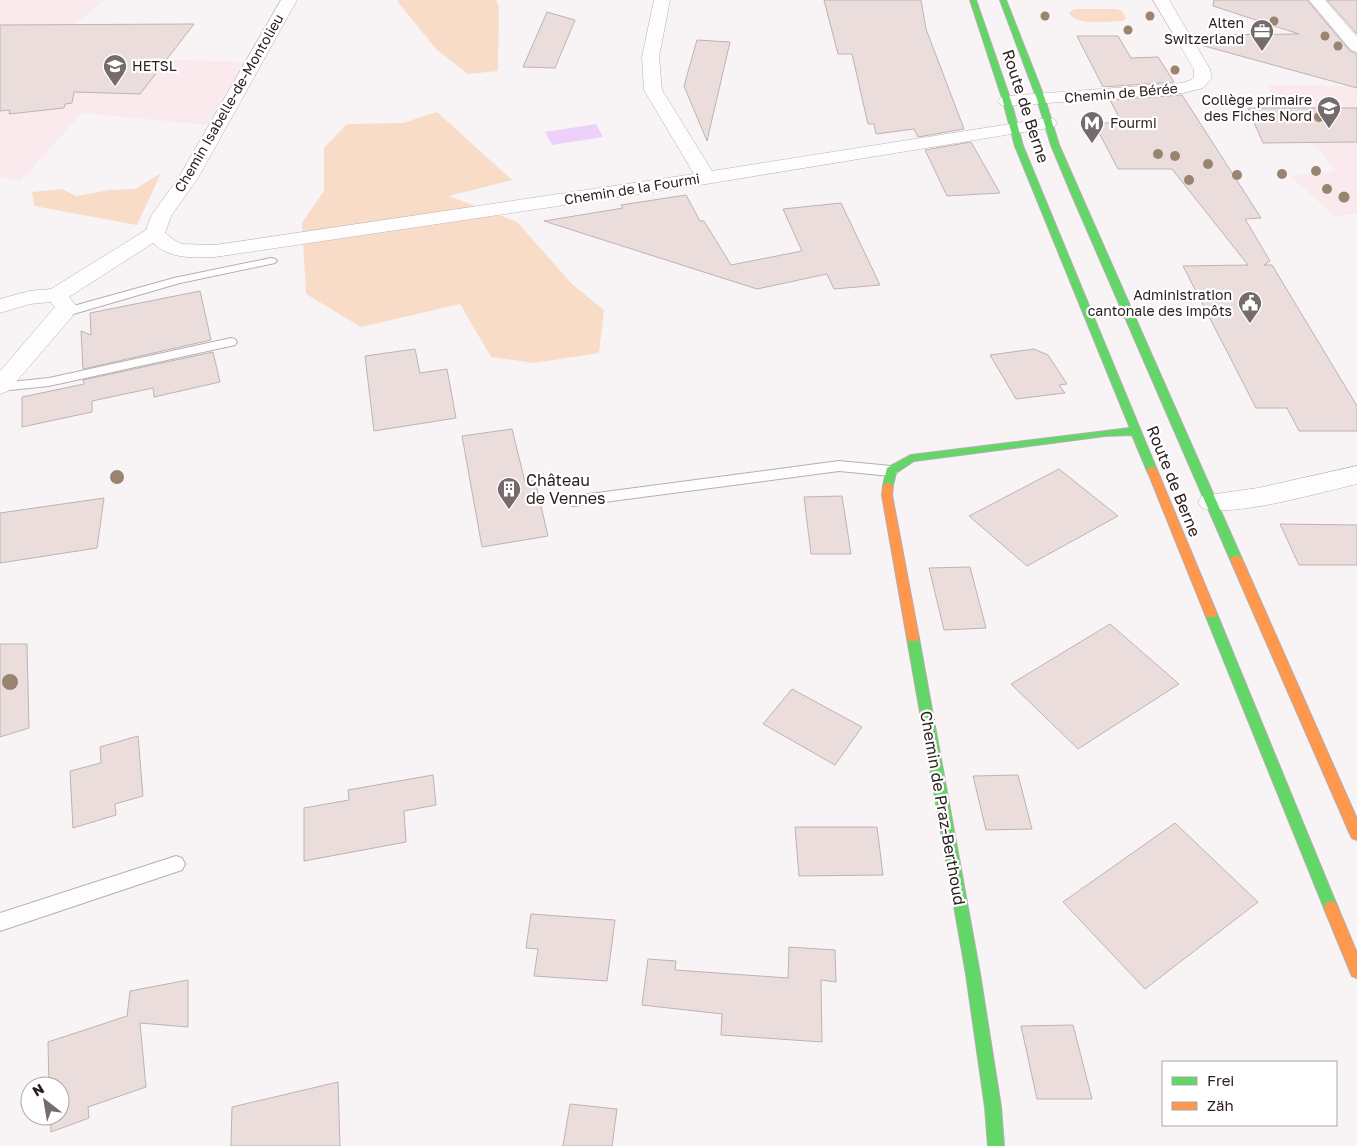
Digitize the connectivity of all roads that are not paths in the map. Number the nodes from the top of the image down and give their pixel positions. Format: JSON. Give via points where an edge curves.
{"nodes":[{"id":1,"x":289,"y":0,"type":"edge"},
{"id":2,"x":662,"y":0,"type":"edge"},
{"id":3,"x":973,"y":0,"type":"edge"},
{"id":4,"x":1003,"y":0,"type":"edge"},
{"id":5,"x":1161,"y":0,"type":"edge"},
{"id":6,"x":1317,"y":0,"type":"edge"},
{"id":7,"x":1357,"y":47,"type":"edge"},
{"id":8,"x":1040,"y":99,"type":"junction"},
{"id":9,"x":1008,"y":101,"type":"junction"},
{"id":10,"x":1048,"y":123,"type":"junction"},
{"id":11,"x":1014,"y":127,"type":"junction"},
{"id":12,"x":706,"y":178,"type":"junction"},
{"id":13,"x":155,"y":233,"type":"junction"},
{"id":14,"x":271,"y":261,"type":"dead end"},
{"id":15,"x":60,"y":304,"type":"junction"},
{"id":16,"x":0,"y":306,"type":"edge"},
{"id":17,"x":231,"y":342,"type":"dead end"},
{"id":18,"x":0,"y":387,"type":"edge"},
{"id":19,"x":1136,"y":431,"type":"junction"},
{"id":20,"x":891,"y":472,"type":"junction"},
{"id":21,"x":1357,"y":476,"type":"edge"},
{"id":22,"x":574,"y":502,"type":"dead end"},
{"id":23,"x":1211,"y":502,"type":"junction"},
{"id":24,"x":1357,"y":834,"type":"edge"},
{"id":25,"x":176,"y":864,"type":"dead end"},
{"id":26,"x":0,"y":922,"type":"edge"},
{"id":27,"x":1357,"y":971,"type":"edge"},
{"id":28,"x":996,"y":1146,"type":"edge"}],
"edges":[{"from":1,"to":13,"type":"street","name":"Chemin Isabelle-de-Montolieu","via":[[188,178],[160,216]]},
{"from":2,"to":12,"type":"street","via":[[649,64],[651,84]]},
{"from":3,"to":9,"type":"main road","name":"Route de Berne"},
{"from":4,"to":8,"type":"main road","name":"Route de Berne"},
{"from":5,"to":8,"type":"street","name":"Chemin de Bérée","via":[[1202,69],[1203,78],[1197,84],[1183,88]]},
{"from":6,"to":7,"type":"street"},
{"from":8,"to":9,"type":"street","name":"Chemin de Bérée"},
{"from":8,"to":10,"type":"main road","name":"Route de Berne"},
{"from":9,"to":11,"type":"main road","name":"Route de Berne"},
{"from":10,"to":11,"type":"street","name":"Chemin de la Fourmi"},
{"from":10,"to":23,"type":"main road","name":"Route de Berne","via":[[1108,271]]},
{"from":11,"to":12,"type":"street","name":"Chemin de la Fourmi"},
{"from":11,"to":19,"type":"main road","name":"Route de Berne","via":[[1022,155]]},
{"from":12,"to":13,"type":"street","name":"Chemin de la Fourmi","via":[[215,251],[196,252],[168,247]]},
{"from":13,"to":15,"type":"street"},
{"from":14,"to":15,"type":"lane"},
{"from":15,"to":16,"type":"street","via":[[29,298]]},
{"from":15,"to":18,"type":"street"},
{"from":17,"to":18,"type":"lane","via":[[49,382]]},
{"from":19,"to":20,"type":"main road","via":[[911,458]]},
{"from":19,"to":27,"type":"main road","name":"Route de Berne"},
{"from":20,"to":22,"type":"lane","via":[[839,466]]},
{"from":20,"to":28,"type":"main road","name":"Chemin de Praz-Berthoud","via":[[887,495],[973,974]]},
{"from":21,"to":23,"type":"street","via":[[1258,497]]},
{"from":23,"to":24,"type":"main road","name":"Route de Berne"},
{"from":25,"to":26,"type":"lane"}]}
